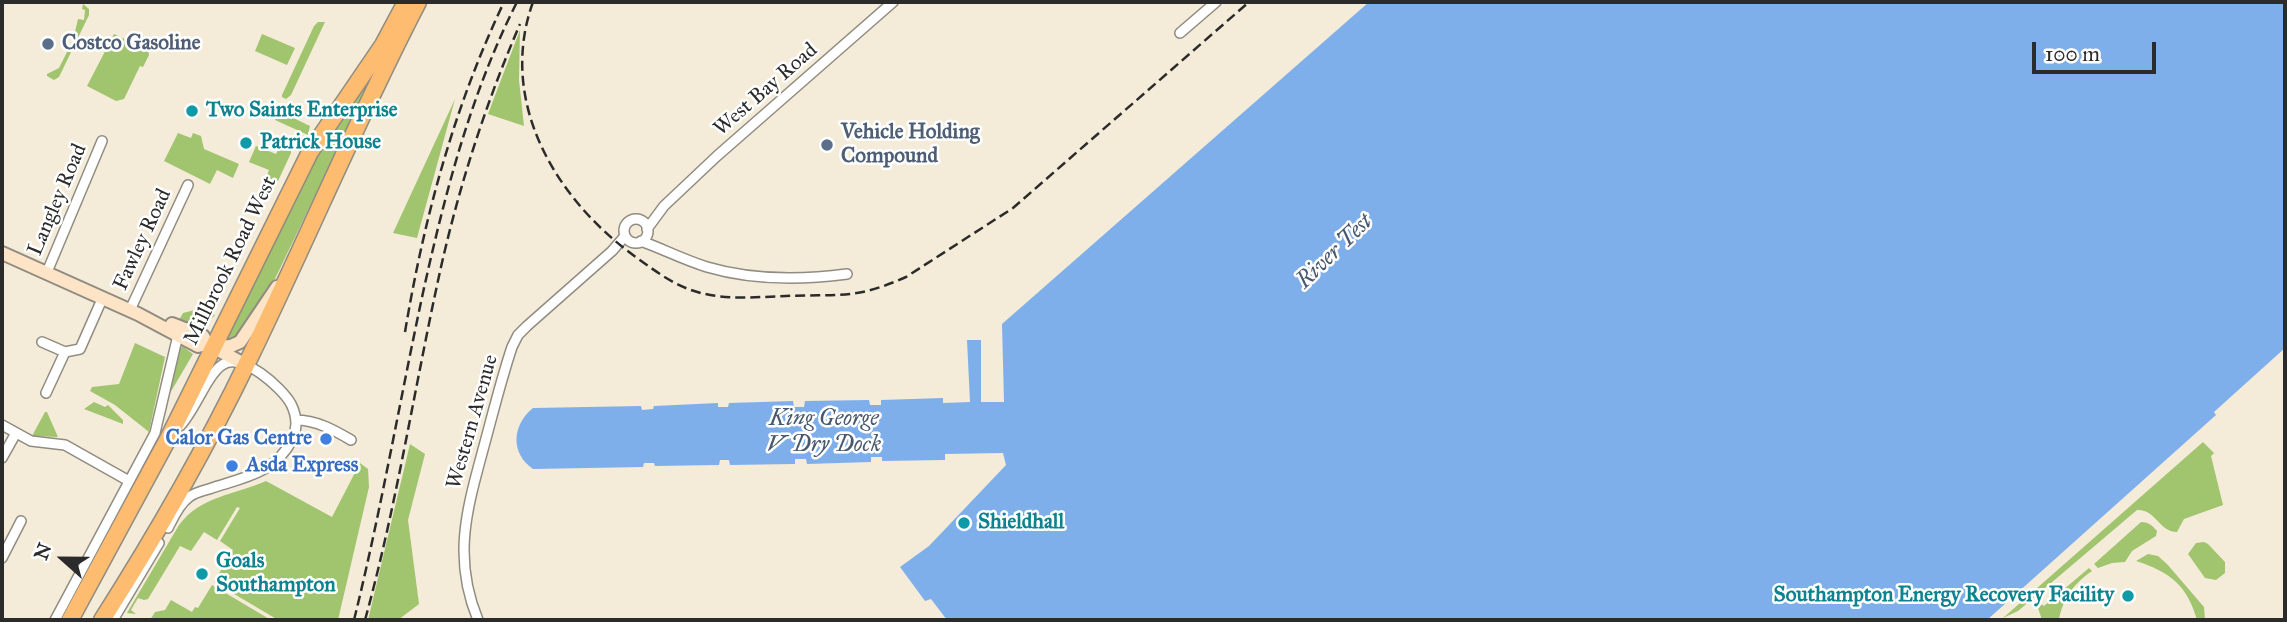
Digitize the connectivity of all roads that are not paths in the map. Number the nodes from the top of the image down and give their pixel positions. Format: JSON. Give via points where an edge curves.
{"nodes":[{"id":1,"x":406,"y":2,"type":"edge"},
{"id":2,"x":418,"y":2,"type":"edge"},
{"id":3,"x":893,"y":2,"type":"edge"},
{"id":4,"x":1216,"y":2,"type":"edge"},
{"id":5,"x":1180,"y":33,"type":"dead end"},
{"id":6,"x":102,"y":141,"type":"dead end"},
{"id":7,"x":188,"y":186,"type":"dead end"},
{"id":8,"x":664,"y":206,"type":"junction"},
{"id":9,"x":639,"y":219,"type":"junction"},
{"id":10,"x":647,"y":230,"type":"junction"},
{"id":11,"x":625,"y":236,"type":"junction"},
{"id":12,"x":641,"y":241,"type":"junction"},
{"id":13,"x":664,"y":249,"type":"junction"},
{"id":14,"x":2,"y":253,"type":"edge"},
{"id":15,"x":299,"y":254,"type":"junction"},
{"id":16,"x":47,"y":272,"type":"junction"},
{"id":17,"x":847,"y":274,"type":"dead end"},
{"id":18,"x":103,"y":297,"type":"junction"},
{"id":19,"x":134,"y":312,"type":"junction"},
{"id":20,"x":178,"y":335,"type":"junction"},
{"id":21,"x":42,"y":342,"type":"dead end"},
{"id":22,"x":210,"y":345,"type":"junction"},
{"id":23,"x":65,"y":352,"type":"junction"},
{"id":24,"x":246,"y":365,"type":"junction"},
{"id":25,"x":46,"y":393,"type":"dead end"},
{"id":26,"x":296,"y":420,"type":"junction"},
{"id":27,"x":2,"y":425,"type":"edge"},
{"id":28,"x":16,"y":433,"type":"junction"},
{"id":29,"x":169,"y":437,"type":"junction"},
{"id":30,"x":351,"y":440,"type":"dead end"},
{"id":31,"x":2,"y":458,"type":"edge"},
{"id":32,"x":129,"y":481,"type":"junction"},
{"id":33,"x":21,"y":521,"type":"dead end"},
{"id":34,"x":2,"y":534,"type":"edge"},
{"id":35,"x":11,"y":540,"type":"junction"},
{"id":36,"x":2,"y":558,"type":"edge"},
{"id":37,"x":55,"y":620,"type":"edge"},
{"id":38,"x":70,"y":620,"type":"edge"},
{"id":39,"x":102,"y":620,"type":"edge"},
{"id":40,"x":113,"y":620,"type":"edge"},
{"id":41,"x":478,"y":620,"type":"edge"}],
"edges":[{"from":1,"to":22,"type":"highway","name":"Millbrook Road West","via":[[378,53],[310,152]]},
{"from":2,"to":15,"type":"highway"},
{"from":3,"to":8,"type":"street","name":"West Bay Road"},
{"from":4,"to":5,"type":"street"},
{"from":6,"to":16,"type":"street","name":"Langley Road"},
{"from":7,"to":19,"type":"street","name":"Fawley Road"},
{"from":8,"to":9,"type":"street","name":"West Bay Road"},
{"from":8,"to":10,"type":"street","name":"West Bay Road"},
{"from":9,"to":10,"type":"street"},
{"from":9,"to":11,"type":"street","via":[[625,225]]},
{"from":10,"to":12,"type":"street"},
{"from":10,"to":13,"type":"street"},
{"from":11,"to":12,"type":"street"},
{"from":11,"to":41,"type":"street","name":"Western Avenue","via":[[527,326],[512,347],[466,518],[463,564]]},
{"from":12,"to":13,"type":"street"},
{"from":13,"to":17,"type":"street","via":[[737,273],[779,277]]},
{"from":14,"to":16,"type":"street"},
{"from":15,"to":22,"type":"street","via":[[245,337],[237,344]]},
{"from":15,"to":24,"type":"highway"},
{"from":16,"to":18,"type":"street"},
{"from":18,"to":19,"type":"street"},
{"from":18,"to":23,"type":"street","via":[[80,349]]},
{"from":19,"to":20,"type":"street"},
{"from":19,"to":22,"type":"street","via":[[201,335]]},
{"from":20,"to":22,"type":"street","via":[[198,346]]},
{"from":20,"to":32,"type":"street","name":"Millbrook Road West","via":[[155,433]]},
{"from":21,"to":23,"type":"street"},
{"from":22,"to":24,"type":"street"},
{"from":22,"to":29,"type":"highway","name":"Millbrook Road West"},
{"from":23,"to":25,"type":"street"},
{"from":24,"to":26,"type":"street","via":[[284,394]]},
{"from":24,"to":29,"type":"street","name":"Millbrook Road West","via":[[223,364],[193,411]]},
{"from":24,"to":39,"type":"highway"},
{"from":26,"to":30,"type":"street","via":[[312,421]]},
{"from":26,"to":40,"type":"street","via":[[287,449],[270,466],[186,500]]},
{"from":27,"to":28,"type":"street"},
{"from":28,"to":31,"type":"street"},
{"from":28,"to":32,"type":"street","via":[[37,442],[65,445]]},
{"from":29,"to":38,"type":"highway","name":"Millbrook Road West"},
{"from":32,"to":37,"type":"street","name":"Millbrook Road West"},
{"from":33,"to":35,"type":"street"},
{"from":34,"to":35,"type":"street"},
{"from":35,"to":36,"type":"street"}]}
